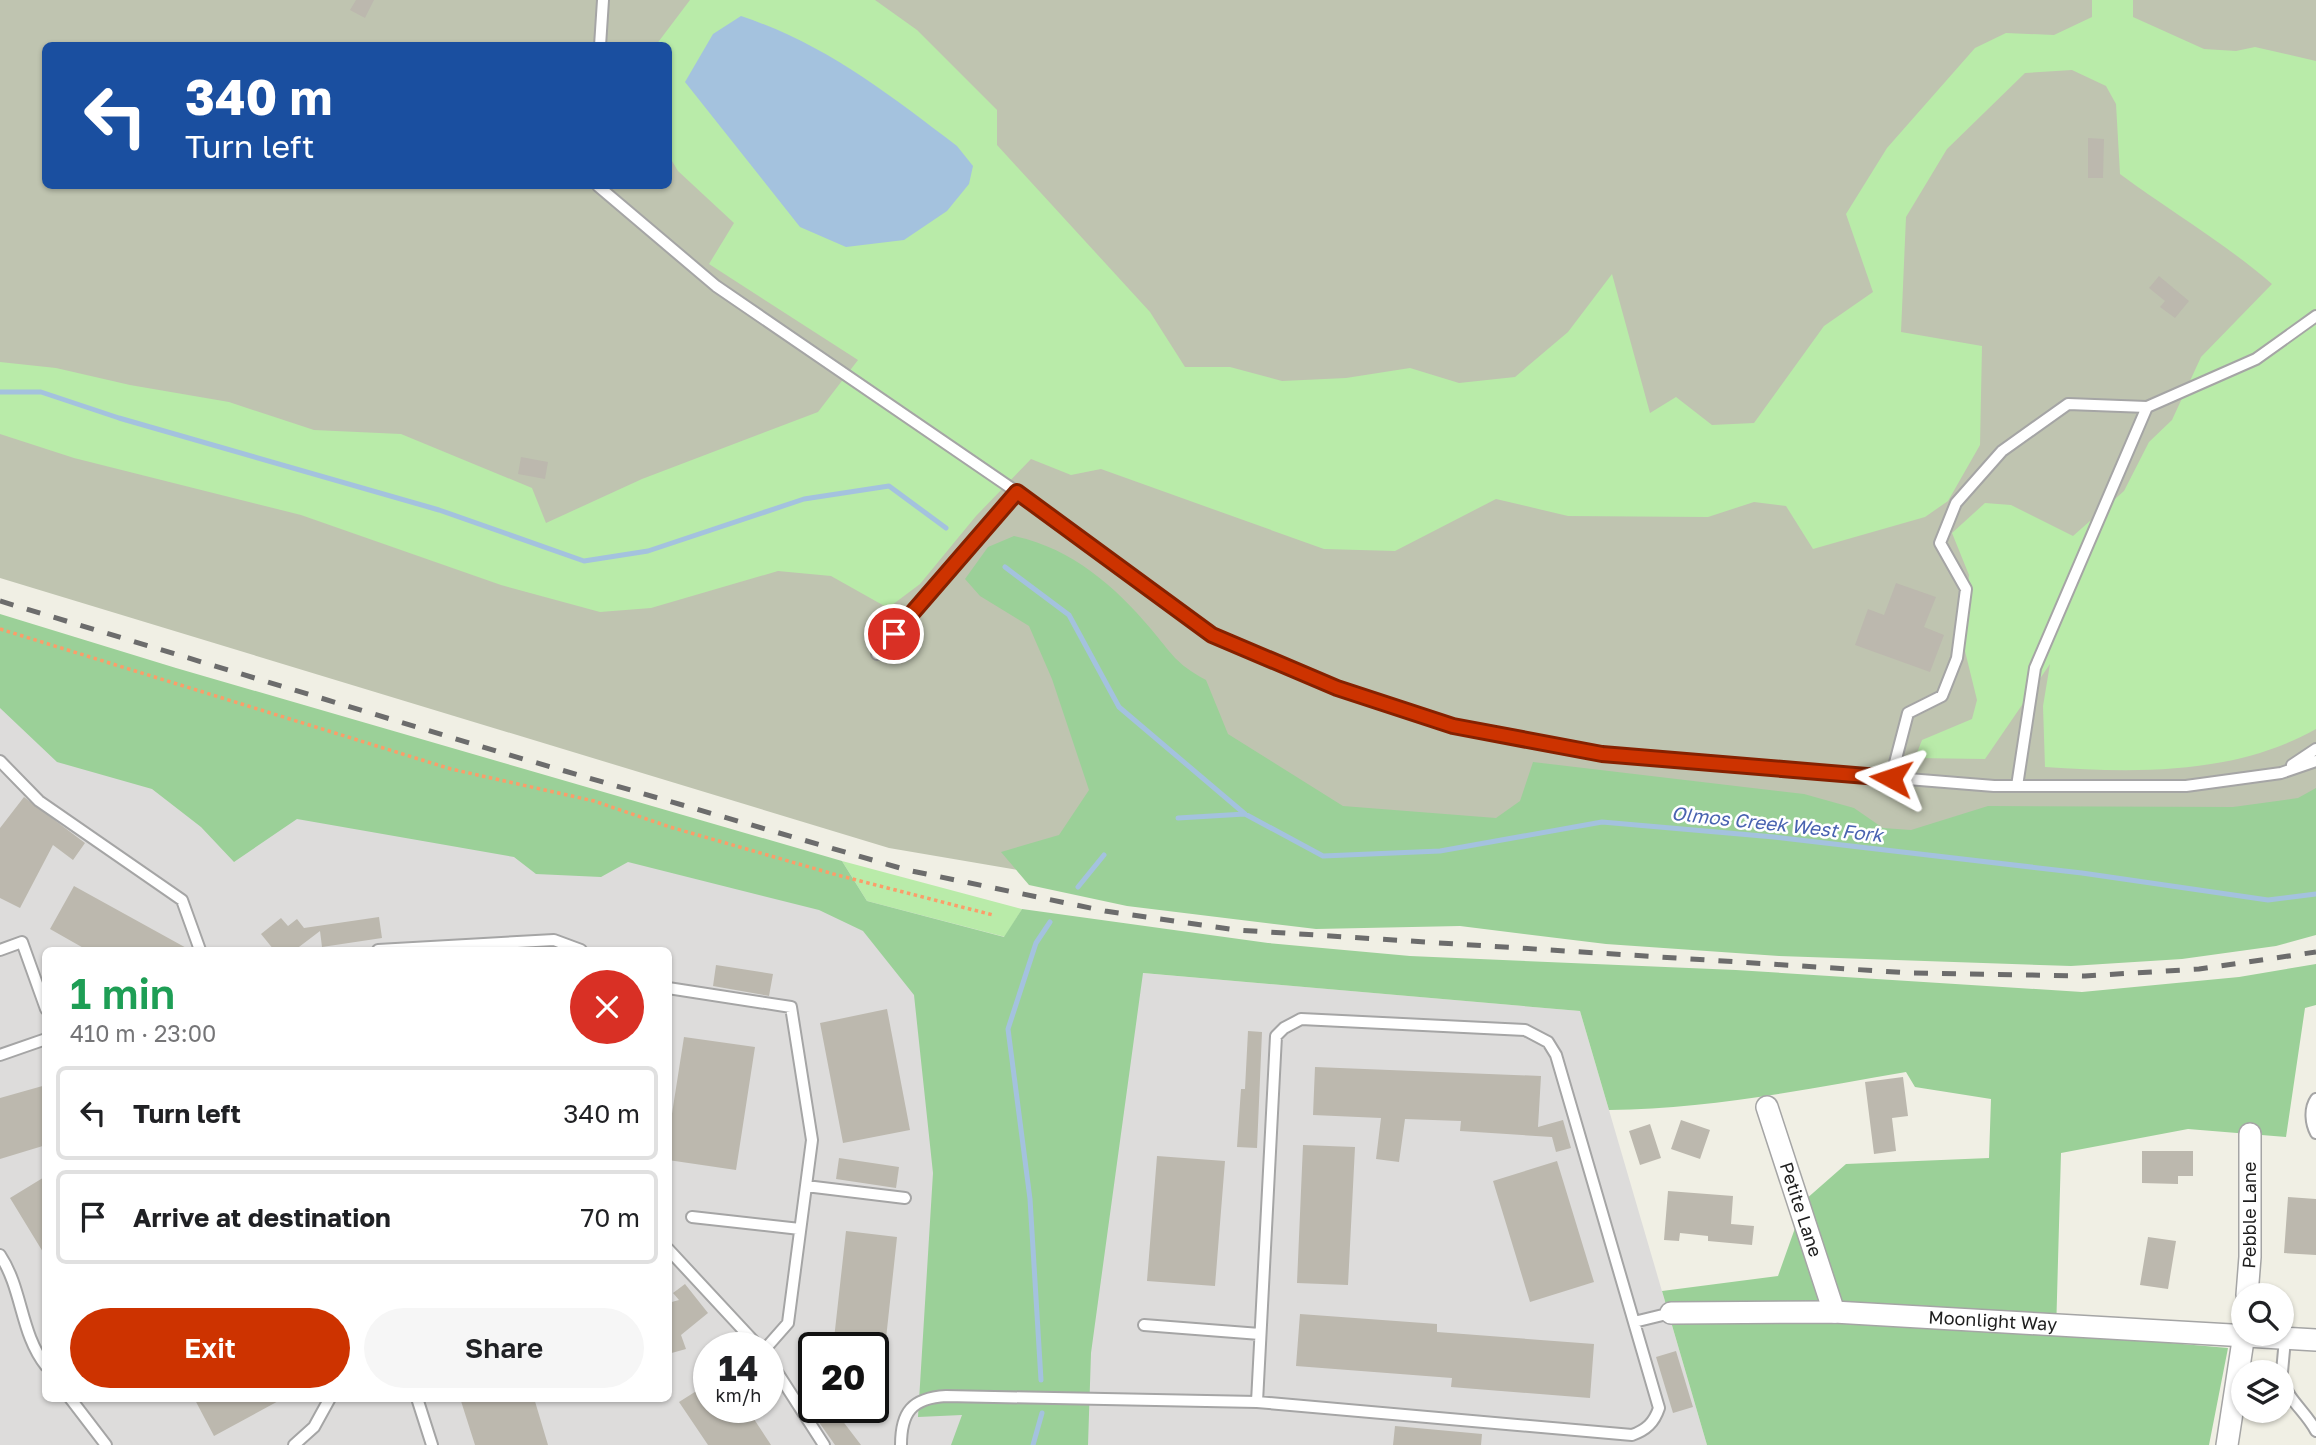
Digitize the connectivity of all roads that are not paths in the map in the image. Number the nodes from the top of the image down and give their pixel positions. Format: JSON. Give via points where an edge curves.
{"nodes":[{"id":1,"x":603,"y":0,"type":"edge"},
{"id":2,"x":600,"y":42,"type":"edge"},
{"id":3,"x":602,"y":189,"type":"edge"},
{"id":4,"x":2316,"y":316,"type":"edge"},
{"id":5,"x":2147,"y":407,"type":"junction"},
{"id":6,"x":1017,"y":492,"type":"junction"},
{"id":7,"x":877,"y":654,"type":"dead end"},
{"id":8,"x":2316,"y":749,"type":"edge"},
{"id":9,"x":0,"y":761,"type":"edge"},
{"id":10,"x":2316,"y":761,"type":"edge"},
{"id":11,"x":2281,"y":773,"type":"junction"},
{"id":12,"x":1891,"y":778,"type":"junction"},
{"id":13,"x":2017,"y":786,"type":"junction"},
{"id":14,"x":199,"y":947,"type":"edge"},
{"id":15,"x":431,"y":947,"type":"edge"},
{"id":16,"x":573,"y":947,"type":"edge"},
{"id":17,"x":0,"y":950,"type":"edge"},
{"id":18,"x":672,"y":989,"type":"edge"},
{"id":19,"x":42,"y":998,"type":"edge"},
{"id":20,"x":42,"y":1040,"type":"edge"},
{"id":21,"x":0,"y":1054,"type":"edge"},
{"id":22,"x":2316,"y":1100,"type":"edge"},
{"id":23,"x":1767,"y":1107,"type":"dead end"},
{"id":24,"x":2316,"y":1133,"type":"edge"},
{"id":25,"x":2250,"y":1134,"type":"dead end"},
{"id":26,"x":806,"y":1186,"type":"junction"},
{"id":27,"x":905,"y":1199,"type":"dead end"},
{"id":28,"x":692,"y":1217,"type":"dead end"},
{"id":29,"x":800,"y":1229,"type":"junction"},
{"id":30,"x":0,"y":1255,"type":"edge"},
{"id":31,"x":673,"y":1261,"type":"edge"},
{"id":32,"x":2247,"y":1283,"type":"edge"},
{"id":33,"x":1834,"y":1312,"type":"junction"},
{"id":34,"x":1671,"y":1313,"type":"joint"},
{"id":35,"x":1634,"y":1322,"type":"junction"},
{"id":36,"x":1144,"y":1325,"type":"dead end"},
{"id":37,"x":744,"y":1332,"type":"edge"},
{"id":38,"x":780,"y":1332,"type":"edge"},
{"id":39,"x":1261,"y":1334,"type":"junction"},
{"id":40,"x":2231,"y":1334,"type":"edge"},
{"id":41,"x":2294,"y":1339,"type":"edge"},
{"id":42,"x":2316,"y":1340,"type":"edge"},
{"id":43,"x":2242,"y":1346,"type":"edge"},
{"id":44,"x":42,"y":1359,"type":"edge"},
{"id":45,"x":784,"y":1383,"type":"edge"},
{"id":46,"x":73,"y":1402,"type":"edge"},
{"id":47,"x":328,"y":1402,"type":"edge"},
{"id":48,"x":417,"y":1402,"type":"edge"},
{"id":49,"x":1257,"y":1402,"type":"junction"},
{"id":50,"x":2294,"y":1403,"type":"edge"},
{"id":51,"x":2316,"y":1432,"type":"edge"},
{"id":52,"x":106,"y":1445,"type":"edge"},
{"id":53,"x":294,"y":1445,"type":"edge"},
{"id":54,"x":432,"y":1445,"type":"edge"},
{"id":55,"x":824,"y":1445,"type":"edge"},
{"id":56,"x":901,"y":1445,"type":"edge"},
{"id":57,"x":2227,"y":1445,"type":"edge"}],
"edges":[{"from":1,"to":2,"type":"lane"},
{"from":3,"to":6,"type":"lane","via":[[716,286]]},
{"from":4,"to":5,"type":"lane","via":[[2256,359]]},
{"from":5,"to":12,"type":"lane","via":[[2068,404],[2002,451],[1956,503],[1940,543],[1966,589],[1957,658],[1942,696],[1908,713]]},
{"from":5,"to":13,"type":"lane","via":[[2035,668]]},
{"from":6,"to":7,"type":"lane"},
{"from":6,"to":12,"type":"lane","via":[[1212,635],[1337,688],[1453,726],[1602,754]]},
{"from":8,"to":11,"type":"lane"},
{"from":9,"to":14,"type":"lane","via":[[39,802],[182,900]]},
{"from":10,"to":11,"type":"lane"},
{"from":11,"to":13,"type":"lane","via":[[2186,786]]},
{"from":12,"to":13,"type":"lane"},
{"from":15,"to":16,"type":"lane","via":[[554,940]]},
{"from":17,"to":19,"type":"lane","via":[[22,942]]},
{"from":18,"to":26,"type":"lane","via":[[791,1007],[812,1140]]},
{"from":20,"to":21,"type":"lane"},
{"from":22,"to":24,"type":"lane","via":[[2311,1125]]},
{"from":23,"to":33,"type":"street","name":"Petite Lane"},
{"from":25,"to":32,"type":"street","name":"Pebble Lane"},
{"from":26,"to":27,"type":"lane"},
{"from":26,"to":29,"type":"lane"},
{"from":28,"to":29,"type":"lane"},
{"from":29,"to":38,"type":"lane","via":[[788,1323]]},
{"from":30,"to":44,"type":"lane","via":[[15,1281],[27,1335]]},
{"from":31,"to":37,"type":"lane"},
{"from":33,"to":34,"type":"street","name":"Moonlight Way"},
{"from":33,"to":40,"type":"street","name":"Moonlight Way"},
{"from":34,"to":35,"type":"lane"},
{"from":35,"to":39,"type":"lane","via":[[1556,1055],[1548,1042],[1525,1030],[1301,1019],[1276,1036]]},
{"from":35,"to":49,"type":"lane","via":[[1659,1408],[1656,1418],[1632,1435]]},
{"from":36,"to":39,"type":"lane"},
{"from":39,"to":49,"type":"lane"},
{"from":41,"to":42,"type":"street","name":"Moonlight Way"},
{"from":43,"to":57,"type":"street"},
{"from":45,"to":55,"type":"lane"},
{"from":46,"to":52,"type":"lane"},
{"from":47,"to":53,"type":"lane","via":[[314,1427]]},
{"from":48,"to":54,"type":"lane"},
{"from":49,"to":56,"type":"lane","via":[[933,1396],[903,1416]]},
{"from":50,"to":51,"type":"lane"}]}
